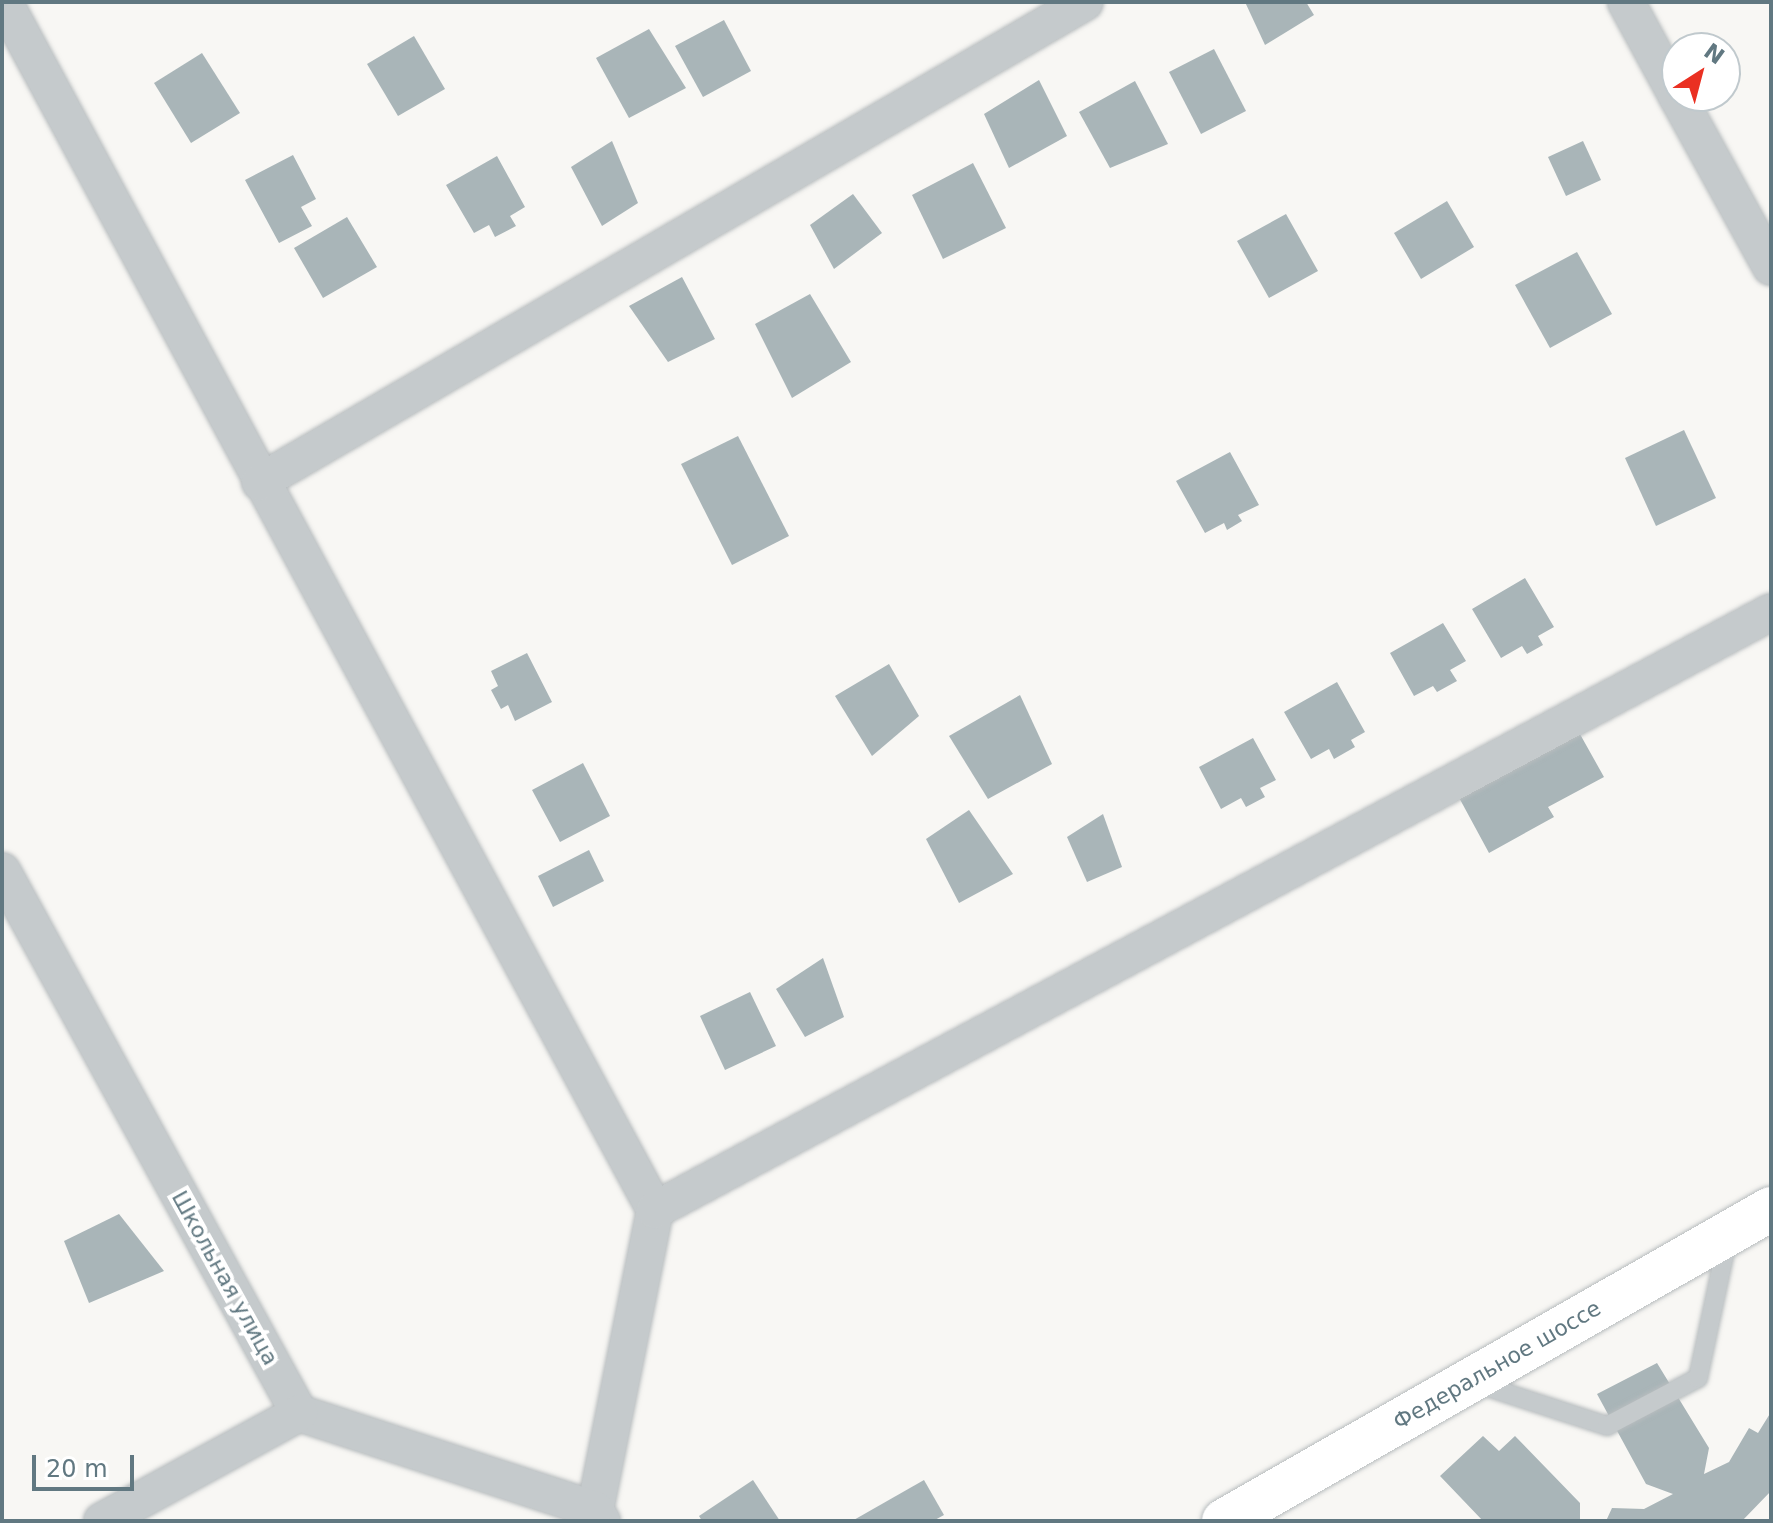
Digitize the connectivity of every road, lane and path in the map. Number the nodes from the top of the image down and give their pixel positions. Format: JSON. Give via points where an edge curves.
{"nodes":[{"id":1,"x":4,"y":2,"type":"edge"},
{"id":2,"x":1085,"y":2,"type":"edge"},
{"id":3,"x":1626,"y":2,"type":"edge"},
{"id":4,"x":1661,"y":67,"type":"edge"},
{"id":5,"x":1686,"y":112,"type":"edge"},
{"id":6,"x":1771,"y":267,"type":"edge"},
{"id":7,"x":260,"y":482,"type":"junction"},
{"id":8,"x":1771,"y":612,"type":"edge"},
{"id":9,"x":2,"y":871,"type":"edge"},
{"id":10,"x":655,"y":1210,"type":"junction"},
{"id":11,"x":1771,"y":1212,"type":"edge"},
{"id":12,"x":1728,"y":1235,"type":"junction"},
{"id":13,"x":1472,"y":1382,"type":"junction"},
{"id":14,"x":299,"y":1413,"type":"junction"},
{"id":15,"x":598,"y":1515,"type":"edge"},
{"id":16,"x":102,"y":1521,"type":"edge"},
{"id":17,"x":1224,"y":1521,"type":"edge"},
{"id":18,"x":1235,"y":1521,"type":"edge"}],
"edges":[{"from":1,"to":7,"type":"street"},
{"from":2,"to":7,"type":"street"},
{"from":3,"to":4,"type":"street"},
{"from":5,"to":6,"type":"street"},
{"from":7,"to":10,"type":"street"},
{"from":8,"to":10,"type":"street"},
{"from":9,"to":14,"type":"street","name":"Школьная улица"},
{"from":10,"to":15,"type":"street"},
{"from":11,"to":12,"type":"highway","name":"Федеральное шоссе"},
{"from":12,"to":13,"type":"highway","name":"Федеральное шоссе"},
{"from":12,"to":13,"type":"lane","via":[[1698,1378],[1607,1426]]},
{"from":13,"to":17,"type":"highway","name":"Федеральное шоссе"},
{"from":13,"to":18,"type":"highway","name":"Федеральное шоссе"},
{"from":14,"to":15,"type":"street"},
{"from":14,"to":16,"type":"street"}]}
